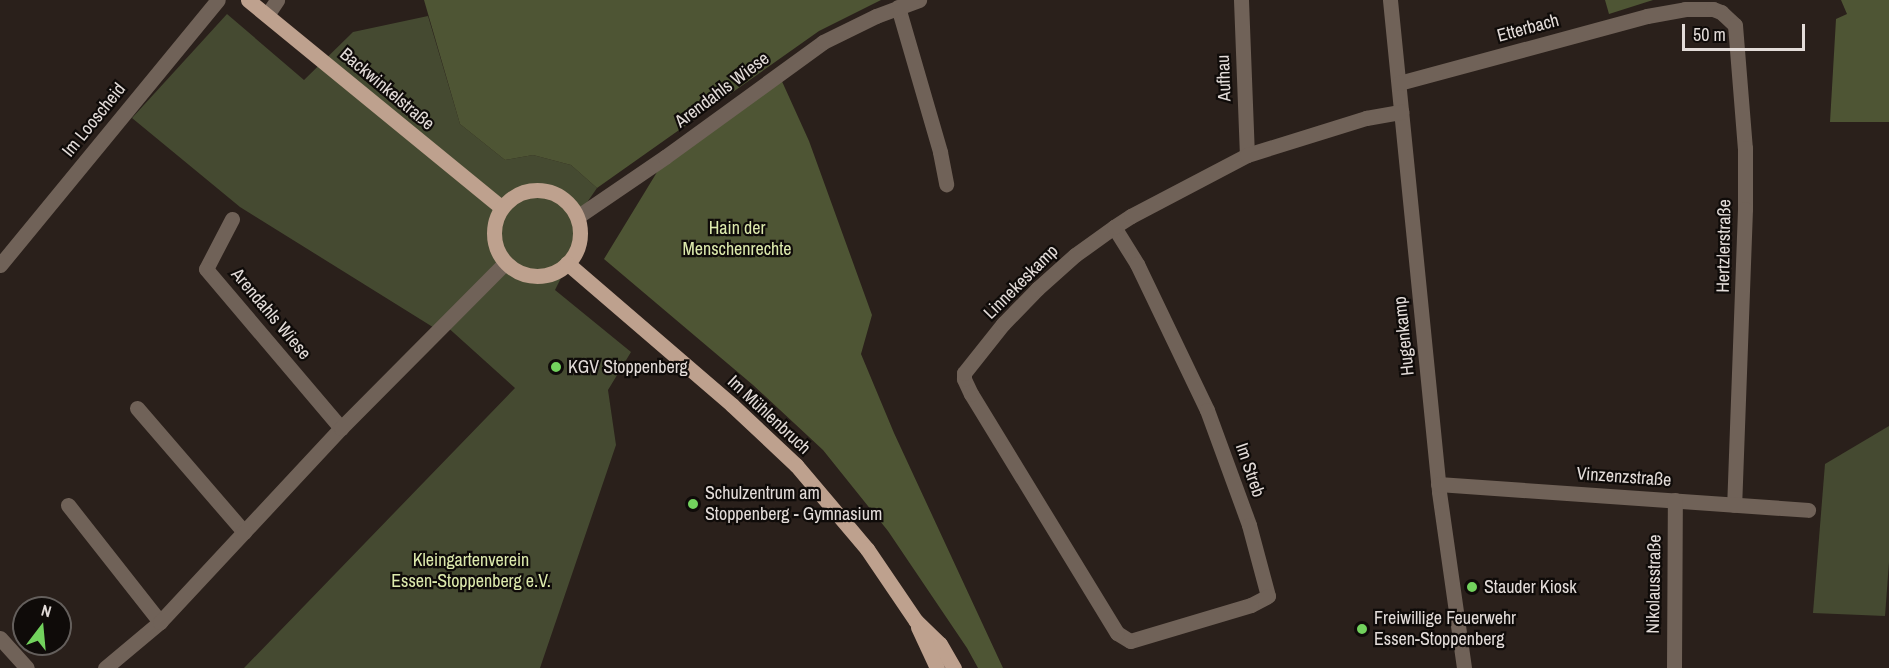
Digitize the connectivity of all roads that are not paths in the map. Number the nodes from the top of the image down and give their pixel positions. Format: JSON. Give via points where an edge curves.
{"nodes":[{"id":1,"x":218,"y":0,"type":"edge"},
{"id":2,"x":248,"y":0,"type":"edge"},
{"id":3,"x":277,"y":0,"type":"edge"},
{"id":4,"x":919,"y":0,"type":"edge"},
{"id":5,"x":1241,"y":0,"type":"edge"},
{"id":6,"x":1390,"y":0,"type":"edge"},
{"id":7,"x":897,"y":7,"type":"junction"},
{"id":8,"x":1704,"y":8,"type":"joint"},
{"id":9,"x":267,"y":15,"type":"junction"},
{"id":10,"x":1399,"y":83,"type":"junction"},
{"id":11,"x":1401,"y":112,"type":"junction"},
{"id":12,"x":1247,"y":155,"type":"junction"},
{"id":13,"x":946,"y":183,"type":"dead end"},
{"id":14,"x":501,"y":207,"type":"junction"},
{"id":15,"x":577,"y":217,"type":"junction"},
{"id":16,"x":232,"y":219,"type":"dead end"},
{"id":17,"x":1114,"y":227,"type":"junction"},
{"id":18,"x":5,"y":247,"type":"edge"},
{"id":19,"x":505,"y":263,"type":"junction"},
{"id":20,"x":567,"y":263,"type":"junction"},
{"id":21,"x":0,"y":265,"type":"edge"},
{"id":22,"x":136,"y":408,"type":"dead end"},
{"id":23,"x":341,"y":428,"type":"junction"},
{"id":24,"x":1438,"y":484,"type":"junction"},
{"id":25,"x":1675,"y":500,"type":"junction"},
{"id":26,"x":68,"y":505,"type":"dead end"},
{"id":27,"x":1734,"y":505,"type":"junction"},
{"id":28,"x":1808,"y":510,"type":"dead end"},
{"id":29,"x":244,"y":532,"type":"junction"},
{"id":30,"x":916,"y":621,"type":"junction"},
{"id":31,"x":160,"y":622,"type":"junction"},
{"id":32,"x":0,"y":638,"type":"edge"},
{"id":33,"x":1124,"y":639,"type":"joint"},
{"id":34,"x":27,"y":668,"type":"edge"},
{"id":35,"x":105,"y":668,"type":"edge"},
{"id":36,"x":937,"y":668,"type":"edge"},
{"id":37,"x":954,"y":668,"type":"edge"},
{"id":38,"x":1464,"y":668,"type":"edge"},
{"id":39,"x":1674,"y":668,"type":"edge"}],
"edges":[{"from":1,"to":18,"type":"street","name":"Im Looscheid"},
{"from":2,"to":9,"type":"main road","name":"Backwinkelstraße"},
{"from":3,"to":9,"type":"street"},
{"from":4,"to":7,"type":"street","name":"Arendahls Wiese"},
{"from":5,"to":12,"type":"street","name":"Aufhau"},
{"from":6,"to":10,"type":"street","name":"Hugenkamp"},
{"from":7,"to":13,"type":"street"},
{"from":7,"to":15,"type":"street","name":"Arendahls Wiese","via":[[805,53]]},
{"from":8,"to":10,"type":"street","name":"Etterbach","via":[[1647,16]]},
{"from":8,"to":27,"type":"street","name":"Hertzlerstraße","via":[[1721,12],[1735,25],[1743,118],[1745,219]]},
{"from":9,"to":14,"type":"main road","name":"Backwinkelstraße"},
{"from":10,"to":11,"type":"street","name":"Hugenkamp"},
{"from":11,"to":12,"type":"street","name":"Linnekeskamp","via":[[1366,118]]},
{"from":11,"to":24,"type":"street","name":"Hugenkamp"},
{"from":12,"to":17,"type":"street","name":"Linnekeskamp"},
{"from":14,"to":15,"type":"main road","via":[[524,191],[545,190],[567,202]]},
{"from":14,"to":19,"type":"main road","via":[[493,235]]},
{"from":15,"to":20,"type":"main road","via":[[579,243]]},
{"from":16,"to":23,"type":"street","name":"Arendahls Wiese","via":[[206,269]]},
{"from":17,"to":33,"type":"street","name":"Linnekeskamp","via":[[1037,289],[964,373],[964,379]]},
{"from":17,"to":33,"type":"street","name":"Im Streb","via":[[1137,264],[1207,410],[1249,525],[1268,596],[1251,605],[1139,639]]},
{"from":18,"to":21,"type":"street","name":"Im Looscheid"},
{"from":19,"to":20,"type":"main road","via":[[522,273],[540,276]]},
{"from":19,"to":23,"type":"street"},
{"from":20,"to":30,"type":"main road","name":"Im Mühlenbruch","via":[[796,465],[867,549]]},
{"from":22,"to":29,"type":"street"},
{"from":23,"to":29,"type":"street"},
{"from":24,"to":25,"type":"street","name":"Vinzenzstraße"},
{"from":24,"to":38,"type":"street","name":"Hugenkamp"},
{"from":25,"to":27,"type":"street","name":"Vinzenzstraße"},
{"from":25,"to":39,"type":"street","name":"Nikolausstraße"},
{"from":26,"to":31,"type":"street"},
{"from":27,"to":28,"type":"street","name":"Vinzenzstraße"},
{"from":29,"to":31,"type":"street"},
{"from":30,"to":36,"type":"main road","name":"Im Mühlenbruch"},
{"from":30,"to":37,"type":"main road","name":"Im Mühlenbruch","via":[[940,644]]},
{"from":31,"to":35,"type":"street"},
{"from":32,"to":34,"type":"street"}]}
